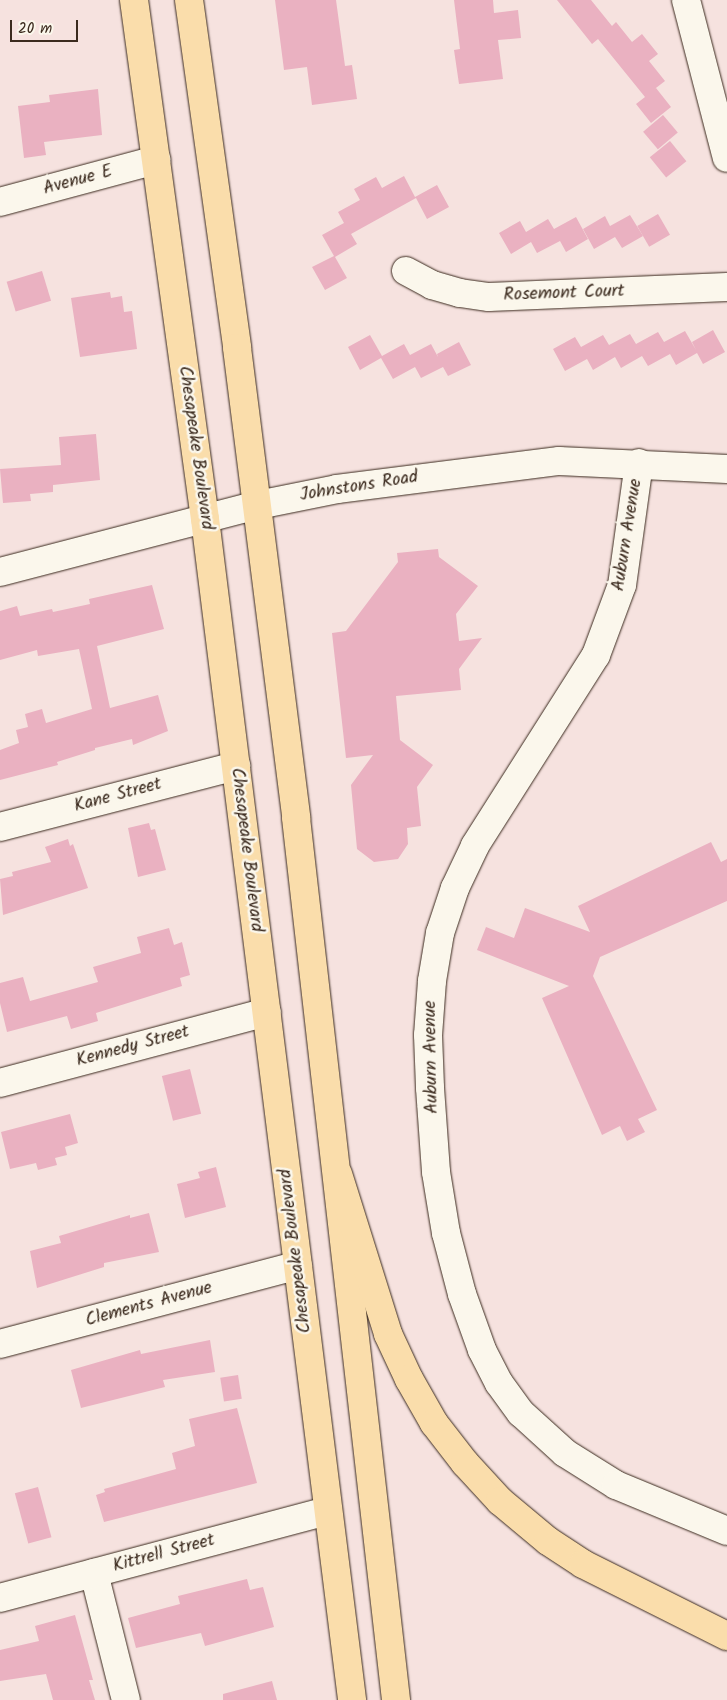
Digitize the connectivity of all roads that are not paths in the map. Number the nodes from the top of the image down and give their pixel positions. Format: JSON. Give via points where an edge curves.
{"nodes":[{"id":1,"x":134,"y":0,"type":"edge"},
{"id":2,"x":189,"y":0,"type":"edge"},
{"id":3,"x":686,"y":0,"type":"edge"},
{"id":4,"x":727,"y":158,"type":"edge"},
{"id":5,"x":156,"y":160,"type":"junction"},
{"id":6,"x":0,"y":202,"type":"edge"},
{"id":7,"x":406,"y":271,"type":"dead end"},
{"id":8,"x":727,"y":287,"type":"edge"},
{"id":9,"x":639,"y":463,"type":"junction"},
{"id":10,"x":727,"y":469,"type":"edge"},
{"id":11,"x":258,"y":505,"type":"junction"},
{"id":12,"x":205,"y":519,"type":"junction"},
{"id":13,"x":0,"y":572,"type":"edge"},
{"id":14,"x":236,"y":766,"type":"junction"},
{"id":15,"x":0,"y":827,"type":"edge"},
{"id":16,"x":267,"y":1012,"type":"junction"},
{"id":17,"x":0,"y":1083,"type":"edge"},
{"id":18,"x":338,"y":1174,"type":"junction"},
{"id":19,"x":298,"y":1265,"type":"junction"},
{"id":20,"x":0,"y":1344,"type":"edge"},
{"id":21,"x":328,"y":1510,"type":"junction"},
{"id":22,"x":727,"y":1531,"type":"edge"},
{"id":23,"x":94,"y":1573,"type":"junction"},
{"id":24,"x":0,"y":1598,"type":"edge"},
{"id":25,"x":727,"y":1636,"type":"edge"},
{"id":26,"x":126,"y":1700,"type":"edge"},
{"id":27,"x":352,"y":1700,"type":"edge"},
{"id":28,"x":396,"y":1700,"type":"edge"}],
"edges":[{"from":1,"to":5,"type":"main road","name":"Chesapeake Boulevard"},
{"from":2,"to":11,"type":"main road"},
{"from":3,"to":4,"type":"street"},
{"from":5,"to":6,"type":"street","name":"Avenue E"},
{"from":5,"to":12,"type":"main road","name":"Chesapeake Boulevard"},
{"from":7,"to":8,"type":"street","name":"Rosemont Court","via":[[432,285],[460,294],[489,297]]},
{"from":9,"to":10,"type":"street","name":"Johnstons Road"},
{"from":9,"to":11,"type":"street","name":"Johnstons Road","via":[[559,461],[512,465],[337,489]]},
{"from":9,"to":22,"type":"street","name":"Auburn Avenue","via":[[629,550],[611,619],[596,655],[475,846],[455,888],[440,933],[428,1034],[436,1172],[449,1242],[478,1341],[499,1383],[522,1413],[565,1452],[616,1484]]},
{"from":11,"to":12,"type":"street","name":"Johnstons Road"},
{"from":11,"to":18,"type":"main road"},
{"from":12,"to":13,"type":"street","name":"Johnstons Road"},
{"from":12,"to":14,"type":"main road","name":"Chesapeake Boulevard"},
{"from":14,"to":15,"type":"street","name":"Kane Street"},
{"from":14,"to":16,"type":"main road","name":"Chesapeake Boulevard"},
{"from":16,"to":17,"type":"street","name":"Kennedy Street"},
{"from":16,"to":19,"type":"main road","name":"Chesapeake Boulevard"},
{"from":18,"to":25,"type":"main road","via":[[388,1334],[434,1423],[465,1464],[500,1501],[548,1541],[583,1564]]},
{"from":18,"to":28,"type":"main road","via":[[352,1329]]},
{"from":19,"to":20,"type":"street","name":"Clements Avenue"},
{"from":19,"to":21,"type":"main road","name":"Chesapeake Boulevard"},
{"from":21,"to":23,"type":"street","name":"Kittrell Street"},
{"from":21,"to":27,"type":"main road","name":"Chesapeake Boulevard"},
{"from":23,"to":24,"type":"street","name":"Kittrell Street"},
{"from":23,"to":26,"type":"street"}]}
